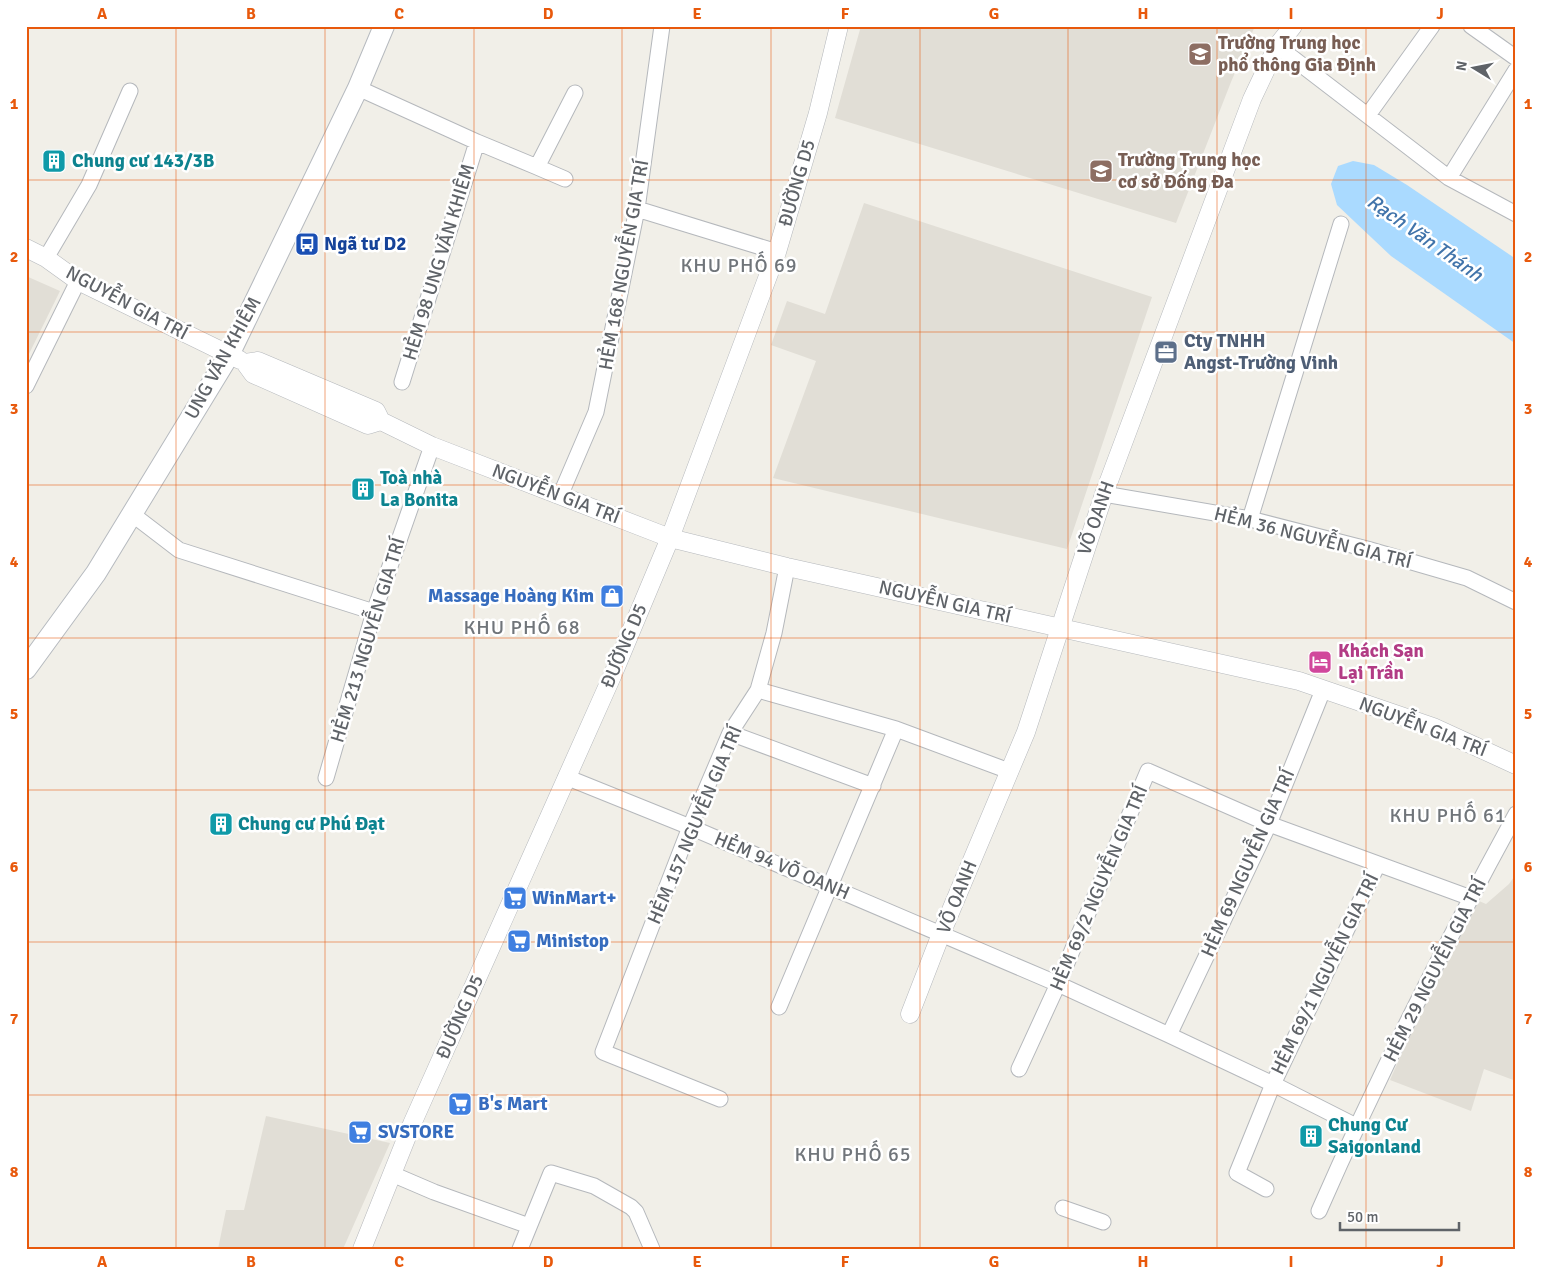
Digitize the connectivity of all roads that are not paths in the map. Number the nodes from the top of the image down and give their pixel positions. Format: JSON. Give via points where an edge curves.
{"nodes":[{"id":1,"x":384,"y":26,"type":"edge"},
{"id":2,"x":662,"y":26,"type":"edge"},
{"id":3,"x":840,"y":26,"type":"edge"},
{"id":4,"x":1293,"y":26,"type":"edge"},
{"id":5,"x":1432,"y":26,"type":"edge"},
{"id":6,"x":1472,"y":26,"type":"edge"},
{"id":7,"x":1278,"y":46,"type":"junction"},
{"id":8,"x":1516,"y":58,"type":"edge"},
{"id":9,"x":1516,"y":70,"type":"edge"},
{"id":10,"x":358,"y":88,"type":"junction"},
{"id":11,"x":130,"y":91,"type":"dead end"},
{"id":12,"x":574,"y":93,"type":"dead end"},
{"id":13,"x":1368,"y":115,"type":"junction"},
{"id":14,"x":477,"y":142,"type":"junction"},
{"id":15,"x":537,"y":168,"type":"junction"},
{"id":16,"x":1449,"y":178,"type":"junction"},
{"id":17,"x":565,"y":179,"type":"dead end"},
{"id":18,"x":637,"y":209,"type":"junction"},
{"id":19,"x":1516,"y":214,"type":"edge"},
{"id":20,"x":1341,"y":224,"type":"dead end"},
{"id":21,"x":26,"y":248,"type":"edge"},
{"id":22,"x":777,"y":252,"type":"junction"},
{"id":23,"x":46,"y":258,"type":"junction"},
{"id":24,"x":78,"y":281,"type":"junction"},
{"id":25,"x":237,"y":359,"type":"junction"},
{"id":26,"x":402,"y":382,"type":"dead end"},
{"id":27,"x":26,"y":386,"type":"edge"},
{"id":28,"x":432,"y":446,"type":"junction"},
{"id":29,"x":1104,"y":494,"type":"junction"},
{"id":30,"x":560,"y":496,"type":"junction"},
{"id":31,"x":132,"y":514,"type":"junction"},
{"id":32,"x":1250,"y":519,"type":"junction"},
{"id":33,"x":670,"y":538,"type":"junction"},
{"id":34,"x":788,"y":567,"type":"junction"},
{"id":35,"x":1516,"y":602,"type":"edge"},
{"id":36,"x":374,"y":612,"type":"junction"},
{"id":37,"x":1060,"y":628,"type":"junction"},
{"id":38,"x":26,"y":669,"type":"edge"},
{"id":39,"x":758,"y":690,"type":"junction"},
{"id":40,"x":1323,"y":690,"type":"junction"},
{"id":41,"x":896,"y":729,"type":"junction"},
{"id":42,"x":730,"y":733,"type":"junction"},
{"id":43,"x":1516,"y":765,"type":"edge"},
{"id":44,"x":1009,"y":771,"type":"junction"},
{"id":45,"x":566,"y":777,"type":"junction"},
{"id":46,"x":326,"y":778,"type":"dead end"},
{"id":47,"x":873,"y":786,"type":"junction"},
{"id":48,"x":1516,"y":814,"type":"edge"},
{"id":49,"x":1269,"y":824,"type":"junction"},
{"id":50,"x":690,"y":827,"type":"junction"},
{"id":51,"x":1378,"y":864,"type":"junction"},
{"id":52,"x":830,"y":887,"type":"junction"},
{"id":53,"x":1471,"y":898,"type":"junction"},
{"id":54,"x":942,"y":934,"type":"junction"},
{"id":55,"x":1058,"y":984,"type":"junction"},
{"id":56,"x":779,"y":1007,"type":"dead end"},
{"id":57,"x":910,"y":1014,"type":"dead end"},
{"id":58,"x":1170,"y":1035,"type":"junction"},
{"id":59,"x":1019,"y":1069,"type":"dead end"},
{"id":60,"x":1273,"y":1084,"type":"junction"},
{"id":61,"x":720,"y":1099,"type":"dead end"},
{"id":62,"x":1356,"y":1126,"type":"junction"},
{"id":63,"x":392,"y":1174,"type":"junction"},
{"id":64,"x":1266,"y":1190,"type":"dead end"},
{"id":65,"x":1063,"y":1208,"type":"dead end"},
{"id":66,"x":1319,"y":1211,"type":"dead end"},
{"id":67,"x":1104,"y":1222,"type":"dead end"},
{"id":68,"x":529,"y":1226,"type":"junction"},
{"id":69,"x":362,"y":1249,"type":"edge"},
{"id":70,"x":520,"y":1249,"type":"edge"},
{"id":71,"x":652,"y":1249,"type":"edge"}],
"edges":[{"from":1,"to":10,"type":"main road","name":"UNG VĂN KHIÊM"},
{"from":2,"to":18,"type":"street","name":"HẺM 168 NGUYỄN GIA TRÍ"},
{"from":3,"to":22,"type":"street","name":"ĐƯỜNG D5"},
{"from":4,"to":7,"type":"street","name":"VÕ OANH"},
{"from":5,"to":13,"type":"street"},
{"from":6,"to":8,"type":"street"},
{"from":7,"to":13,"type":"street"},
{"from":7,"to":29,"type":"street","name":"VÕ OANH","via":[[1252,99]]},
{"from":9,"to":16,"type":"street"},
{"from":10,"to":14,"type":"street","name":"HẺM 98 UNG VĂN KHIÊM"},
{"from":10,"to":25,"type":"main road","name":"UNG VĂN KHIÊM"},
{"from":11,"to":23,"type":"street","via":[[88,185]]},
{"from":12,"to":15,"type":"street"},
{"from":13,"to":16,"type":"street"},
{"from":14,"to":15,"type":"street","name":"HẺM 98 UNG VĂN KHIÊM"},
{"from":14,"to":26,"type":"street","name":"HẺM 98 UNG VĂN KHIÊM"},
{"from":15,"to":17,"type":"street","name":"HẺM 98 UNG VĂN KHIÊM"},
{"from":16,"to":19,"type":"street"},
{"from":18,"to":22,"type":"street"},
{"from":18,"to":30,"type":"street","name":"HẺM 168 NGUYỄN GIA TRÍ","via":[[596,412]]},
{"from":20,"to":32,"type":"street"},
{"from":21,"to":23,"type":"street","name":"NGUYỄN GIA TRÍ"},
{"from":22,"to":33,"type":"street","name":"ĐƯỜNG D5"},
{"from":23,"to":24,"type":"street","name":"NGUYỄN GIA TRÍ"},
{"from":24,"to":25,"type":"street","name":"NGUYỄN GIA TRÍ"},
{"from":24,"to":27,"type":"street"},
{"from":25,"to":28,"type":"street","name":"NGUYỄN GIA TRÍ","via":[[252,374],[368,425],[381,421]]},
{"from":25,"to":31,"type":"main road","name":"UNG VĂN KHIÊM"},
{"from":28,"to":30,"type":"street","name":"NGUYỄN GIA TRÍ"},
{"from":28,"to":36,"type":"street","name":"HẺM 213 NGUYỄN GIA TRÍ"},
{"from":29,"to":32,"type":"street","name":"HẺM 36 NGUYỄN GIA TRÍ"},
{"from":29,"to":37,"type":"street","name":"VÕ OANH"},
{"from":30,"to":33,"type":"street","name":"NGUYỄN GIA TRÍ"},
{"from":31,"to":36,"type":"street","via":[[179,550]]},
{"from":31,"to":38,"type":"main road","name":"UNG VĂN KHIÊM","via":[[96,573]]},
{"from":32,"to":35,"type":"street","name":"HẺM 36 NGUYỄN GIA TRÍ","via":[[1423,564],[1467,578]]},
{"from":33,"to":34,"type":"street","name":"NGUYỄN GIA TRÍ"},
{"from":33,"to":45,"type":"street","name":"ĐƯỜNG D5"},
{"from":34,"to":37,"type":"street","name":"NGUYỄN GIA TRÍ"},
{"from":34,"to":39,"type":"street","name":"HẺM 157 NGUYỄN GIA TRÍ"},
{"from":36,"to":46,"type":"street","name":"HẺM 213 NGUYỄN GIA TRÍ"},
{"from":37,"to":40,"type":"street","name":"NGUYỄN GIA TRÍ","via":[[1299,681]]},
{"from":37,"to":44,"type":"street","name":"VÕ OANH","via":[[1026,732]]},
{"from":39,"to":41,"type":"street"},
{"from":39,"to":42,"type":"street","name":"HẺM 157 NGUYỄN GIA TRÍ"},
{"from":40,"to":43,"type":"street","name":"NGUYỄN GIA TRÍ","via":[[1433,727]]},
{"from":40,"to":49,"type":"street","name":"HẺM 69 NGUYỄN GIA TRÍ"},
{"from":41,"to":44,"type":"street"},
{"from":41,"to":47,"type":"street"},
{"from":42,"to":47,"type":"street"},
{"from":42,"to":50,"type":"street","name":"HẺM 157 NGUYỄN GIA TRÍ"},
{"from":44,"to":54,"type":"street","name":"VÕ OANH"},
{"from":45,"to":50,"type":"street","name":"HẺM 94 VÕ OANH"},
{"from":45,"to":63,"type":"street","name":"ĐƯỜNG D5"},
{"from":47,"to":52,"type":"street"},
{"from":48,"to":53,"type":"street","name":"HẺM 29 NGUYỄN GIA TRÍ"},
{"from":49,"to":51,"type":"street"},
{"from":49,"to":55,"type":"street","name":"HẺM 69/2 NGUYỄN GIA TRÍ","via":[[1148,771]]},
{"from":49,"to":58,"type":"street","name":"HẺM 69 NGUYỄN GIA TRÍ"},
{"from":50,"to":52,"type":"street","name":"HẺM 94 VÕ OANH"},
{"from":50,"to":61,"type":"street","name":"HẺM 157 NGUYỄN GIA TRÍ","via":[[602,1052]]},
{"from":51,"to":53,"type":"street"},
{"from":51,"to":60,"type":"street","name":"HẺM 69/1 NGUYỄN GIA TRÍ"},
{"from":52,"to":54,"type":"street","name":"HẺM 94 VÕ OANH"},
{"from":52,"to":56,"type":"street"},
{"from":53,"to":62,"type":"street","name":"HẺM 29 NGUYỄN GIA TRÍ"},
{"from":54,"to":55,"type":"street","name":"HẺM 94 VÕ OANH"},
{"from":54,"to":57,"type":"street","name":"VÕ OANH"},
{"from":55,"to":58,"type":"street","name":"HẺM 94 VÕ OANH"},
{"from":55,"to":59,"type":"street","name":"HẺM 69/2 NGUYỄN GIA TRÍ"},
{"from":58,"to":60,"type":"street","name":"HẺM 94 VÕ OANH"},
{"from":60,"to":62,"type":"street","name":"HẺM 94 VÕ OANH"},
{"from":60,"to":64,"type":"street","name":"HẺM 69/1 NGUYỄN GIA TRÍ","via":[[1237,1173]]},
{"from":62,"to":66,"type":"street","name":"HẺM 29 NGUYỄN GIA TRÍ"},
{"from":63,"to":68,"type":"street"},
{"from":63,"to":69,"type":"street","name":"ĐƯỜNG D5"},
{"from":65,"to":67,"type":"street"},
{"from":68,"to":70,"type":"street"},
{"from":68,"to":71,"type":"street","via":[[551,1173],[594,1186],[632,1207]]}]}
